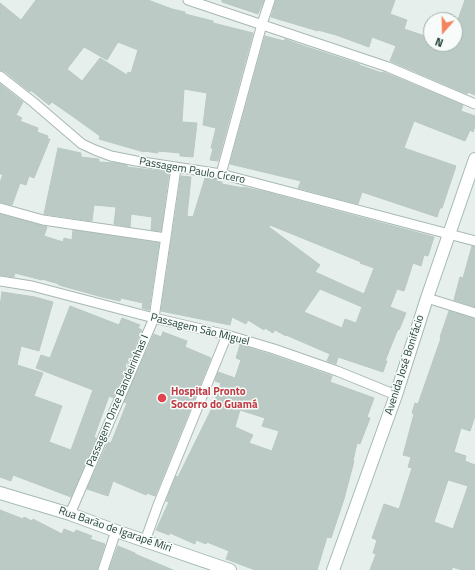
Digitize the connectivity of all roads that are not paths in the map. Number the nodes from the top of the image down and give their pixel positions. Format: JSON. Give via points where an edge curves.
{"nodes":[{"id":1,"x":188,"y":0,"type":"edge"},
{"id":2,"x":270,"y":0,"type":"edge"},
{"id":3,"x":262,"y":24,"type":"junction"},
{"id":4,"x":0,"y":76,"type":"edge"},
{"id":5,"x":475,"y":104,"type":"edge"},
{"id":6,"x":475,"y":159,"type":"edge"},
{"id":7,"x":176,"y":168,"type":"junction"},
{"id":8,"x":221,"y":174,"type":"junction"},
{"id":9,"x":0,"y":208,"type":"edge"},
{"id":10,"x":449,"y":235,"type":"junction"},
{"id":11,"x":166,"y":238,"type":"junction"},
{"id":12,"x":475,"y":241,"type":"edge"},
{"id":13,"x":0,"y":281,"type":"edge"},
{"id":14,"x":427,"y":298,"type":"junction"},
{"id":15,"x":475,"y":314,"type":"edge"},
{"id":16,"x":154,"y":318,"type":"junction"},
{"id":17,"x":227,"y":335,"type":"junction"},
{"id":18,"x":396,"y":395,"type":"junction"},
{"id":19,"x":0,"y":493,"type":"edge"},
{"id":20,"x":70,"y":514,"type":"junction"},
{"id":21,"x":116,"y":532,"type":"junction"},
{"id":22,"x":145,"y":541,"type":"junction"},
{"id":23,"x":103,"y":570,"type":"edge"},
{"id":24,"x":230,"y":570,"type":"edge"},
{"id":25,"x":333,"y":570,"type":"edge"}],
"edges":[{"from":1,"to":3,"type":"street"},
{"from":2,"to":3,"type":"street"},
{"from":3,"to":5,"type":"street","via":[[388,67]]},
{"from":3,"to":8,"type":"street"},
{"from":4,"to":7,"type":"street","name":"Passagem Paulo Cícero","via":[[82,144],[111,156]]},
{"from":6,"to":10,"type":"main road","name":"Avenida José Bonifácio"},
{"from":7,"to":8,"type":"street","name":"Passagem Paulo Cícero"},
{"from":7,"to":11,"type":"street","name":"Passagem Onze Bandeirinhas I"},
{"from":8,"to":10,"type":"street","name":"Passagem Paulo Cícero"},
{"from":9,"to":11,"type":"street","via":[[43,220]]},
{"from":10,"to":12,"type":"street","name":"Passagem Paulo Cícero"},
{"from":10,"to":14,"type":"main road","name":"Avenida José Bonifácio"},
{"from":11,"to":16,"type":"street","name":"Passagem Onze Bandeirinhas I"},
{"from":13,"to":16,"type":"street","name":"Passagem São Miguel","via":[[32,286]]},
{"from":14,"to":15,"type":"street"},
{"from":14,"to":18,"type":"main road","name":"Avenida José Bonifácio"},
{"from":16,"to":17,"type":"street","name":"Passagem São Miguel"},
{"from":16,"to":20,"type":"street","name":"Passagem Onze Bandeirinhas I"},
{"from":17,"to":18,"type":"street","name":"Passagem São Miguel","via":[[338,371]]},
{"from":17,"to":22,"type":"street"},
{"from":18,"to":25,"type":"main road","name":"Avenida José Bonifácio"},
{"from":19,"to":20,"type":"main road","name":"Rua Barão de Igarapé Miri"},
{"from":20,"to":21,"type":"main road","name":"Rua Barão de Igarapé Miri"},
{"from":21,"to":22,"type":"main road","name":"Rua Barão de Igarapé Miri"},
{"from":21,"to":23,"type":"street"},
{"from":22,"to":24,"type":"main road","name":"Rua Barão de Igarapé Miri"}]}
